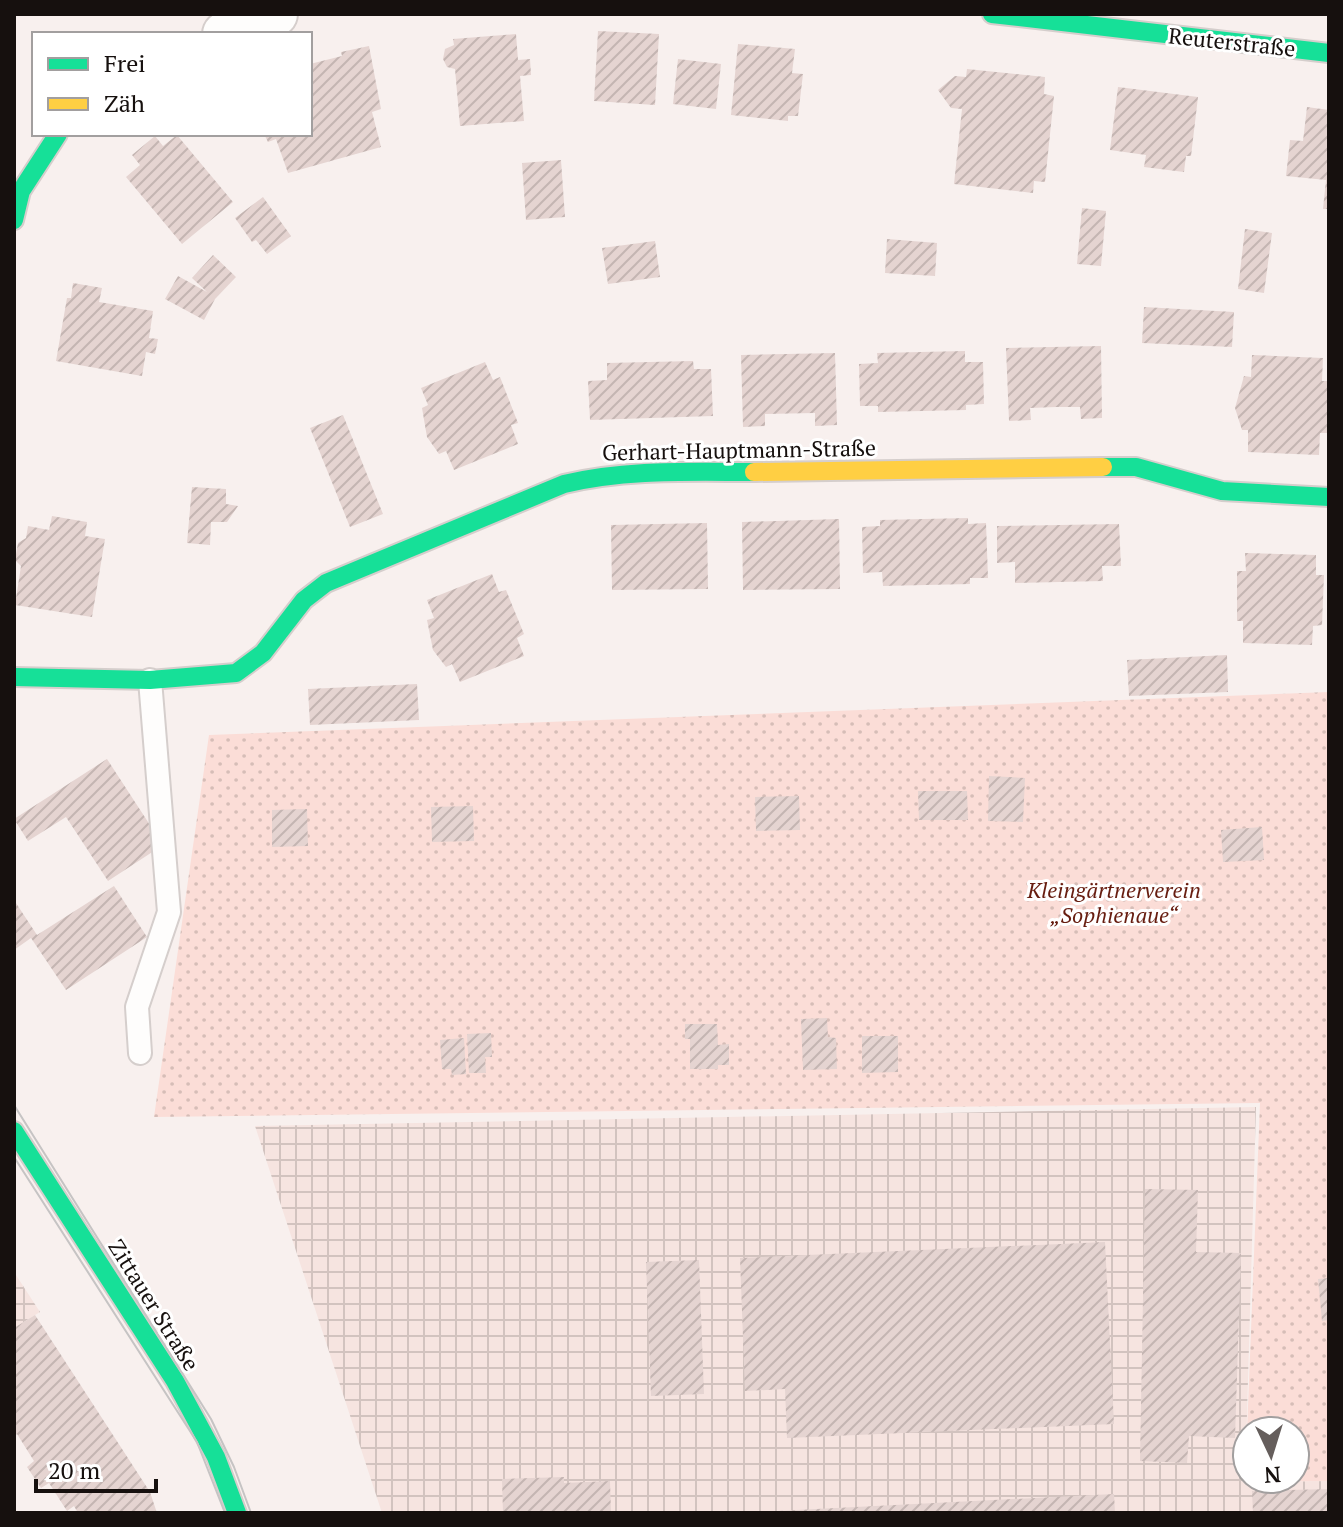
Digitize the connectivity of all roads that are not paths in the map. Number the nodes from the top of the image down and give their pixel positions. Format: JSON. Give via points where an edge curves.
{"nodes":[{"id":1,"x":275,"y":14,"type":"edge"},
{"id":2,"x":992,"y":14,"type":"edge"},
{"id":3,"x":230,"y":32,"type":"edge"},
{"id":4,"x":1329,"y":53,"type":"edge"},
{"id":5,"x":57,"y":136,"type":"edge"},
{"id":6,"x":14,"y":220,"type":"edge"},
{"id":7,"x":1329,"y":497,"type":"edge"},
{"id":8,"x":14,"y":677,"type":"edge"},
{"id":9,"x":150,"y":680,"type":"junction"},
{"id":10,"x":140,"y":1053,"type":"dead end"},
{"id":11,"x":14,"y":1131,"type":"edge"},
{"id":12,"x":36,"y":1166,"type":"junction"},
{"id":13,"x":14,"y":1178,"type":"edge"},
{"id":14,"x":237,"y":1513,"type":"edge"}],
"edges":[{"from":1,"to":3,"type":"street"},
{"from":2,"to":4,"type":"street","name":"Reuterstraße"},
{"from":5,"to":6,"type":"street","via":[[21,191]]},
{"from":7,"to":9,"type":"street","name":"Gerhart-Hauptmann-Straße","via":[[1222,491],[1136,467],[594,477],[564,484],[326,583],[304,600],[263,653],[236,673]]},
{"from":8,"to":9,"type":"street","name":"Gerhart-Hauptmann-Straße"},
{"from":9,"to":10,"type":"lane","via":[[169,912],[137,1007]]},
{"from":11,"to":12,"type":"street","name":"Zittauer Straße"},
{"from":12,"to":13,"type":"lane"},
{"from":12,"to":14,"type":"street","name":"Zittauer Straße","via":[[175,1381],[216,1457]]}]}
